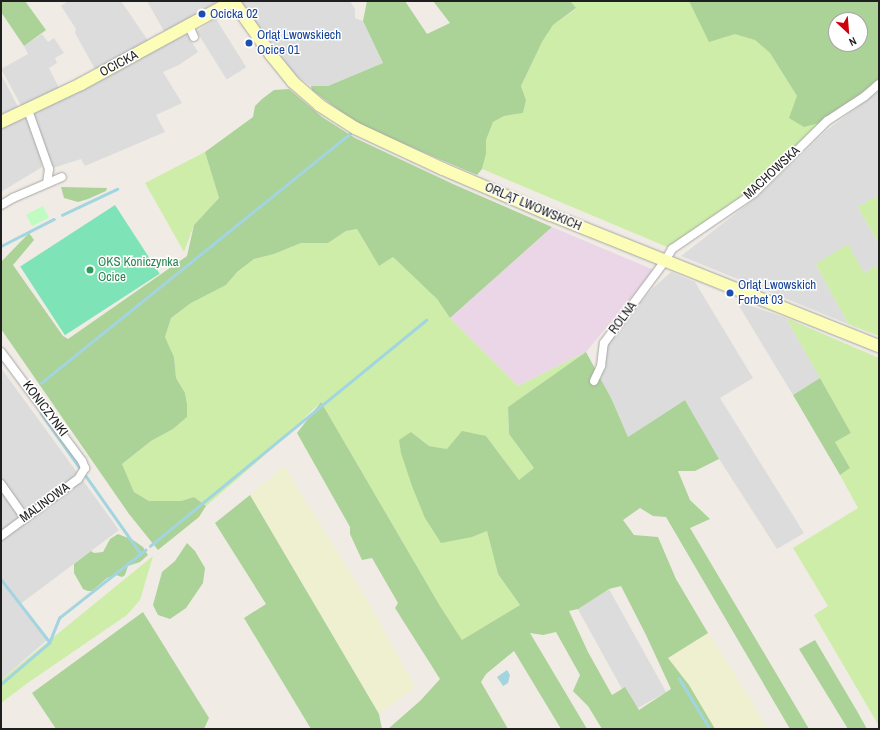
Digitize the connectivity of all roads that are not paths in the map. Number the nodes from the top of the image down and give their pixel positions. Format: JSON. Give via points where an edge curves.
{"nodes":[{"id":1,"x":233,"y":1,"type":"edge"},
{"id":2,"x":879,"y":84,"type":"edge"},
{"id":3,"x":28,"y":110,"type":"junction"},
{"id":4,"x":1,"y":122,"type":"edge"},
{"id":5,"x":62,"y":177,"type":"dead end"},
{"id":6,"x":47,"y":183,"type":"junction"},
{"id":7,"x":1,"y":205,"type":"edge"},
{"id":8,"x":665,"y":261,"type":"junction"},
{"id":9,"x":879,"y":346,"type":"edge"},
{"id":10,"x":1,"y":352,"type":"edge"},
{"id":11,"x":594,"y":381,"type":"dead end"},
{"id":12,"x":85,"y":468,"type":"joint"},
{"id":13,"x":1,"y":484,"type":"edge"},
{"id":14,"x":25,"y":518,"type":"junction"},
{"id":15,"x":1,"y":536,"type":"edge"}],
"edges":[{"from":1,"to":3,"type":"street","name":"OCICKA","via":[[192,32]]},
{"from":1,"to":8,"type":"street","name":"ORLĄT LWOWSKICH","via":[[283,70],[304,92],[337,117],[443,169]]},
{"from":2,"to":8,"type":"street","name":"MACHOWSKA","via":[[827,121],[754,193],[672,250]]},
{"from":3,"to":4,"type":"street","name":"OCICKA"},
{"from":3,"to":6,"type":"street","via":[[48,169]]},
{"from":5,"to":6,"type":"street"},
{"from":6,"to":7,"type":"street"},
{"from":8,"to":9,"type":"street","name":"ORLĄT LWOWSKICH"},
{"from":8,"to":11,"type":"street","name":"ROLNA","via":[[604,343],[601,366]]},
{"from":10,"to":12,"type":"street","name":"KONICZYNKI"},
{"from":12,"to":14,"type":"street","name":"MALINOWA","via":[[78,479]]},
{"from":13,"to":14,"type":"street"},
{"from":14,"to":15,"type":"street","name":"MALINOWA"}]}
